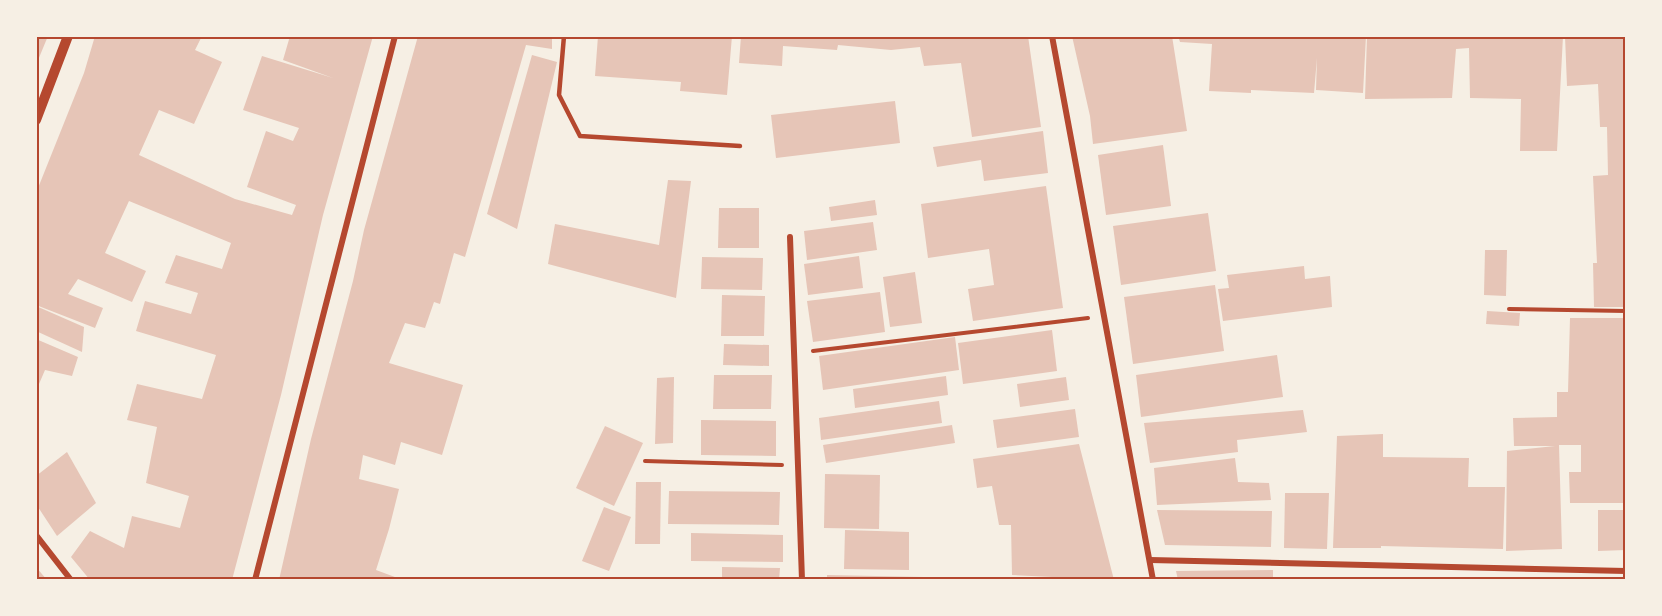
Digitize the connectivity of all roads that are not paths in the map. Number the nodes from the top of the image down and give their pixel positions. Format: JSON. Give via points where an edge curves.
{"nodes":[{"id":1,"x":68,"y":36,"type":"edge"},
{"id":2,"x":395,"y":36,"type":"edge"},
{"id":3,"x":564,"y":36,"type":"edge"},
{"id":4,"x":1052,"y":36,"type":"edge"},
{"id":5,"x":36,"y":120,"type":"edge"},
{"id":6,"x":740,"y":146,"type":"dead end"},
{"id":7,"x":790,"y":237,"type":"dead end"},
{"id":8,"x":36,"y":536,"type":"edge"},
{"id":9,"x":1150,"y":560,"type":"junction"},
{"id":10,"x":1626,"y":571,"type":"edge"},
{"id":11,"x":71,"y":580,"type":"edge"},
{"id":12,"x":255,"y":580,"type":"edge"},
{"id":13,"x":802,"y":580,"type":"edge"},
{"id":14,"x":1153,"y":580,"type":"edge"}],
"edges":[{"from":1,"to":5,"type":"street"},
{"from":2,"to":12,"type":"street"},
{"from":3,"to":6,"type":"lane","via":[[559,95],[580,136]]},
{"from":4,"to":9,"type":"street"},
{"from":7,"to":13,"type":"street"},
{"from":8,"to":11,"type":"street"},
{"from":9,"to":10,"type":"street"},
{"from":9,"to":14,"type":"street"}]}
